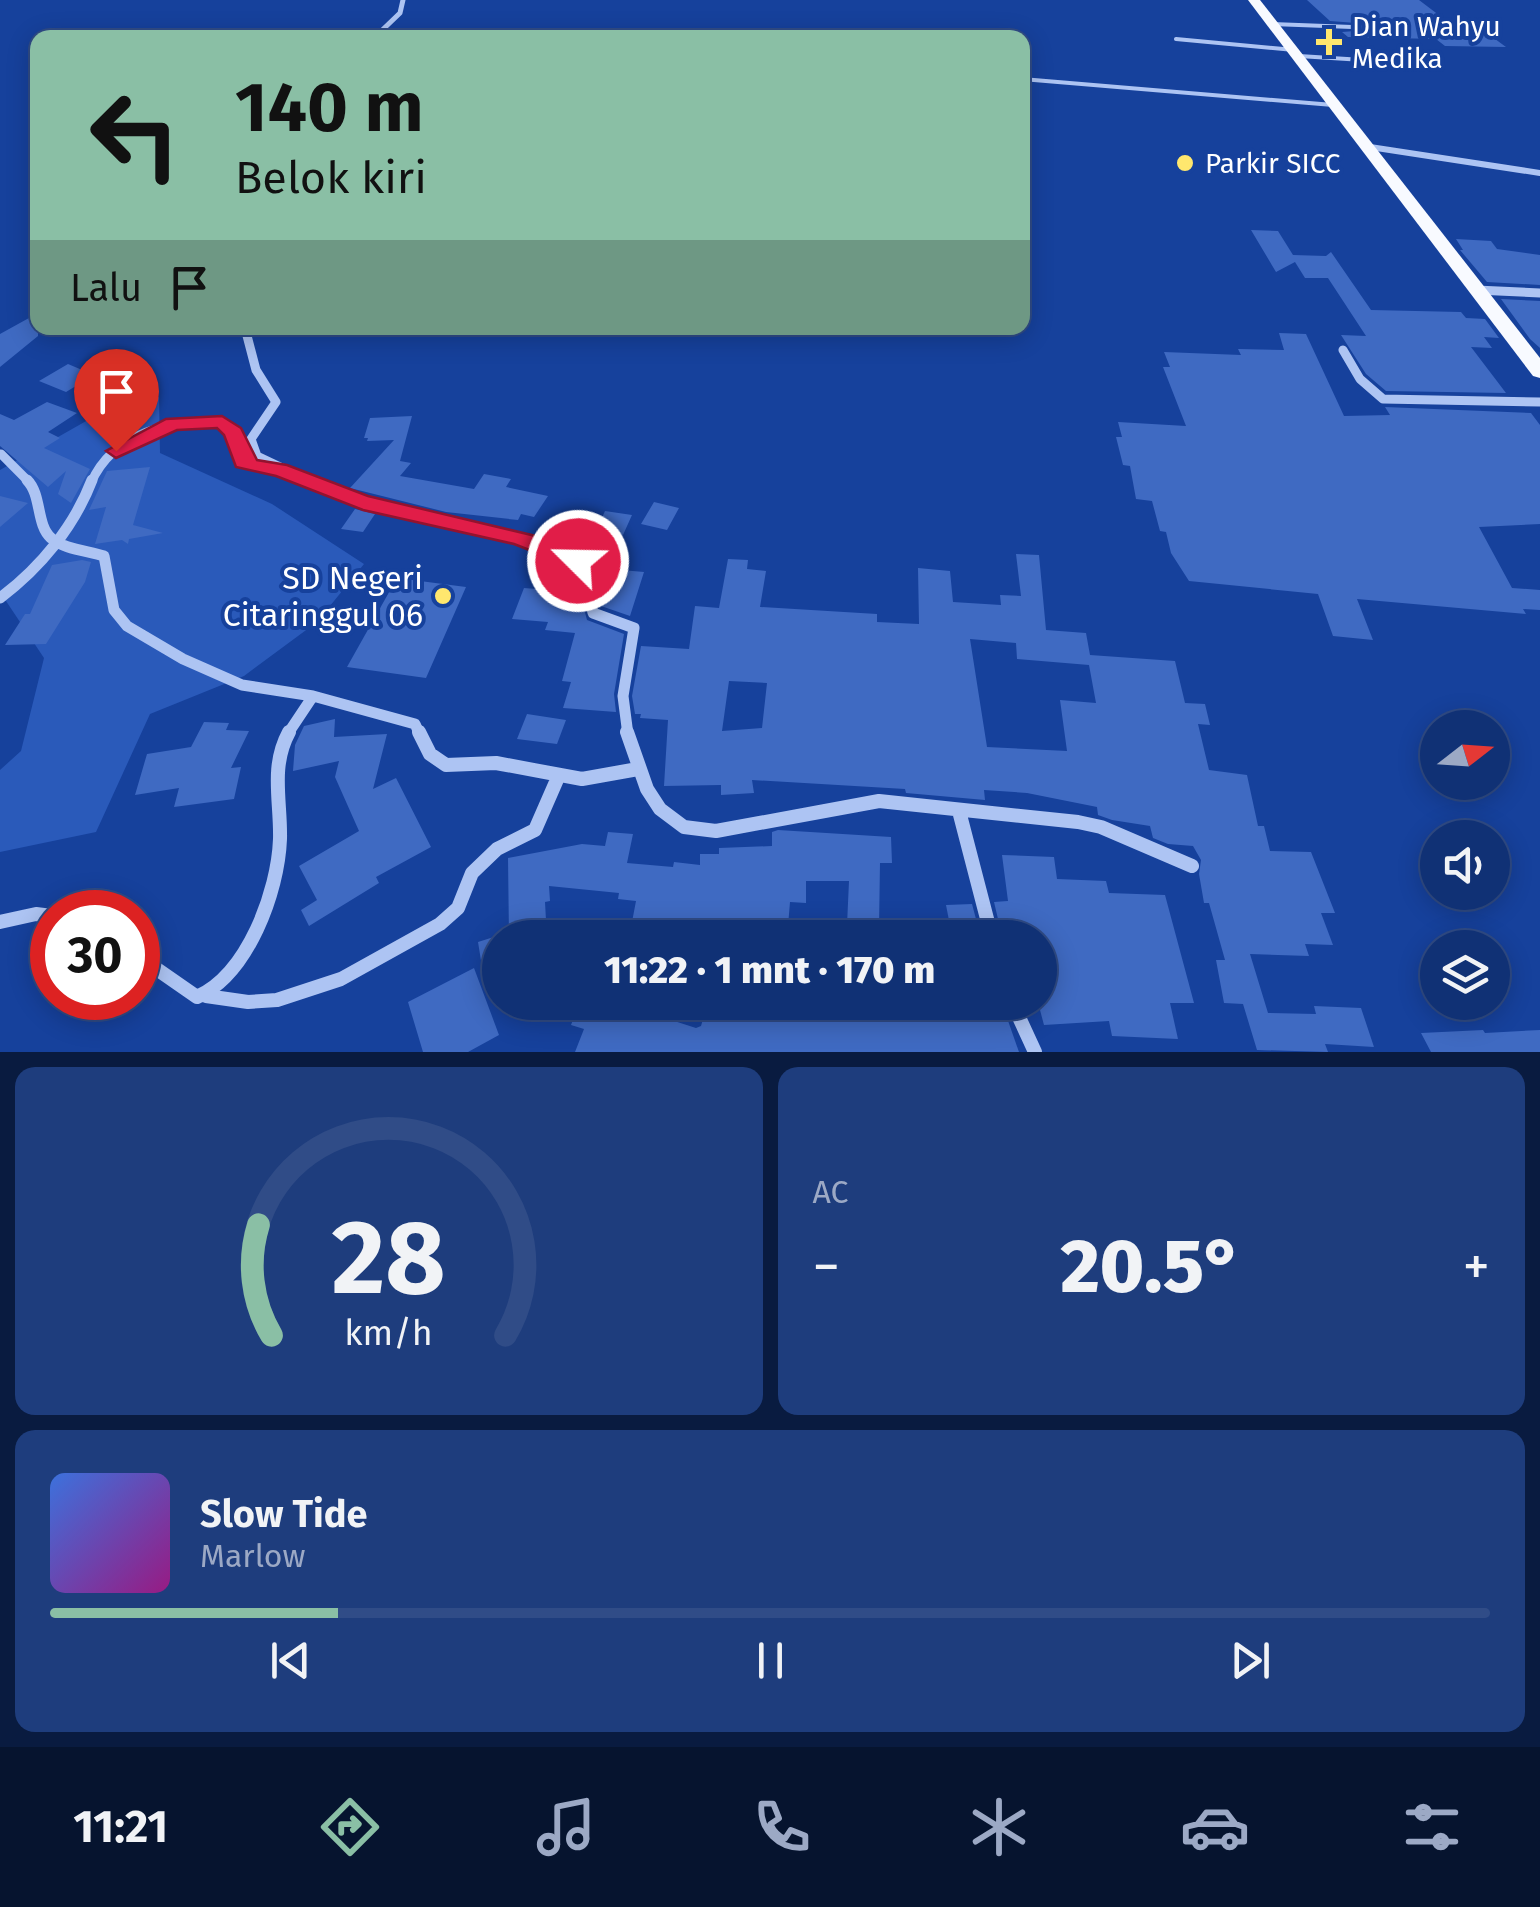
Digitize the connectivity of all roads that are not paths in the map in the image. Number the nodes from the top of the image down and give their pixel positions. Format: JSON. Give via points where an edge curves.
{"nodes":[{"id":1,"x":403,"y":0,"type":"edge"},
{"id":2,"x":1254,"y":0,"type":"edge"},
{"id":3,"x":1272,"y":24,"type":"junction"},
{"id":4,"x":1352,"y":27,"type":"dead end"},
{"id":5,"x":382,"y":30,"type":"edge"},
{"id":6,"x":1176,"y":39,"type":"dead end"},
{"id":7,"x":1296,"y":53,"type":"junction"},
{"id":8,"x":1363,"y":60,"type":"dead end"},
{"id":9,"x":1030,"y":80,"type":"edge"},
{"id":10,"x":1338,"y":105,"type":"junction"},
{"id":11,"x":1370,"y":148,"type":"junction"},
{"id":12,"x":1540,"y":173,"type":"edge"},
{"id":13,"x":1476,"y":290,"type":"junction"},
{"id":14,"x":1540,"y":294,"type":"edge"},
{"id":15,"x":246,"y":335,"type":"edge"},
{"id":16,"x":1343,"y":350,"type":"dead end"},
{"id":17,"x":1540,"y":372,"type":"edge"},
{"id":18,"x":1540,"y":402,"type":"edge"},
{"id":19,"x":1,"y":454,"type":"edge"},
{"id":20,"x":279,"y":470,"type":"junction"},
{"id":21,"x":54,"y":541,"type":"junction"},
{"id":22,"x":0,"y":598,"type":"edge"},
{"id":23,"x":313,"y":696,"type":"junction"},
{"id":24,"x":638,"y":770,"type":"junction"},
{"id":25,"x":558,"y":775,"type":"junction"},
{"id":26,"x":959,"y":811,"type":"junction"},
{"id":27,"x":1192,"y":866,"type":"dead end"},
{"id":28,"x":30,"y":915,"type":"edge"},
{"id":29,"x":987,"y":920,"type":"edge"},
{"id":30,"x":0,"y":922,"type":"edge"},
{"id":31,"x":160,"y":971,"type":"edge"},
{"id":32,"x":206,"y":996,"type":"junction"},
{"id":33,"x":1020,"y":1020,"type":"edge"},
{"id":34,"x":1035,"y":1052,"type":"edge"}],
"edges":[{"from":1,"to":5,"type":"street"},
{"from":2,"to":3,"type":"main road"},
{"from":3,"to":4,"type":"lane"},
{"from":3,"to":7,"type":"main road"},
{"from":6,"to":7,"type":"lane"},
{"from":7,"to":8,"type":"lane"},
{"from":7,"to":10,"type":"main road"},
{"from":9,"to":10,"type":"lane"},
{"from":10,"to":11,"type":"main road"},
{"from":11,"to":12,"type":"street"},
{"from":11,"to":13,"type":"main road"},
{"from":13,"to":14,"type":"street"},
{"from":13,"to":17,"type":"main road"},
{"from":15,"to":20,"type":"street","via":[[261,383],[276,402],[250,446]]},
{"from":16,"to":18,"type":"street","via":[[1383,399]]},
{"from":19,"to":21,"type":"street","via":[[35,488]]},
{"from":20,"to":21,"type":"street","via":[[244,462],[234,433],[222,422],[173,423],[106,459],[81,509]]},
{"from":20,"to":24,"type":"street","via":[[342,496],[488,529],[578,561],[589,573],[593,614],[634,628],[623,714]]},
{"from":21,"to":22,"type":"street"},
{"from":21,"to":23,"type":"street","via":[[104,556],[108,594],[127,626],[242,685]]},
{"from":23,"to":25,"type":"street","via":[[415,724],[430,754],[446,764],[496,763]]},
{"from":23,"to":32,"type":"street","via":[[278,757],[279,852],[271,882],[237,965]]},
{"from":24,"to":25,"type":"street","via":[[596,778]]},
{"from":24,"to":26,"type":"street","via":[[660,808],[684,828],[716,831],[879,800]]},
{"from":25,"to":32,"type":"street","via":[[534,830],[497,848],[472,872],[458,908],[440,924],[341,979],[277,1000]]},
{"from":26,"to":27,"type":"street","via":[[1078,822]]},
{"from":26,"to":29,"type":"street"},
{"from":28,"to":30,"type":"street"},
{"from":31,"to":32,"type":"street","via":[[197,997]]},
{"from":33,"to":34,"type":"street"}]}
